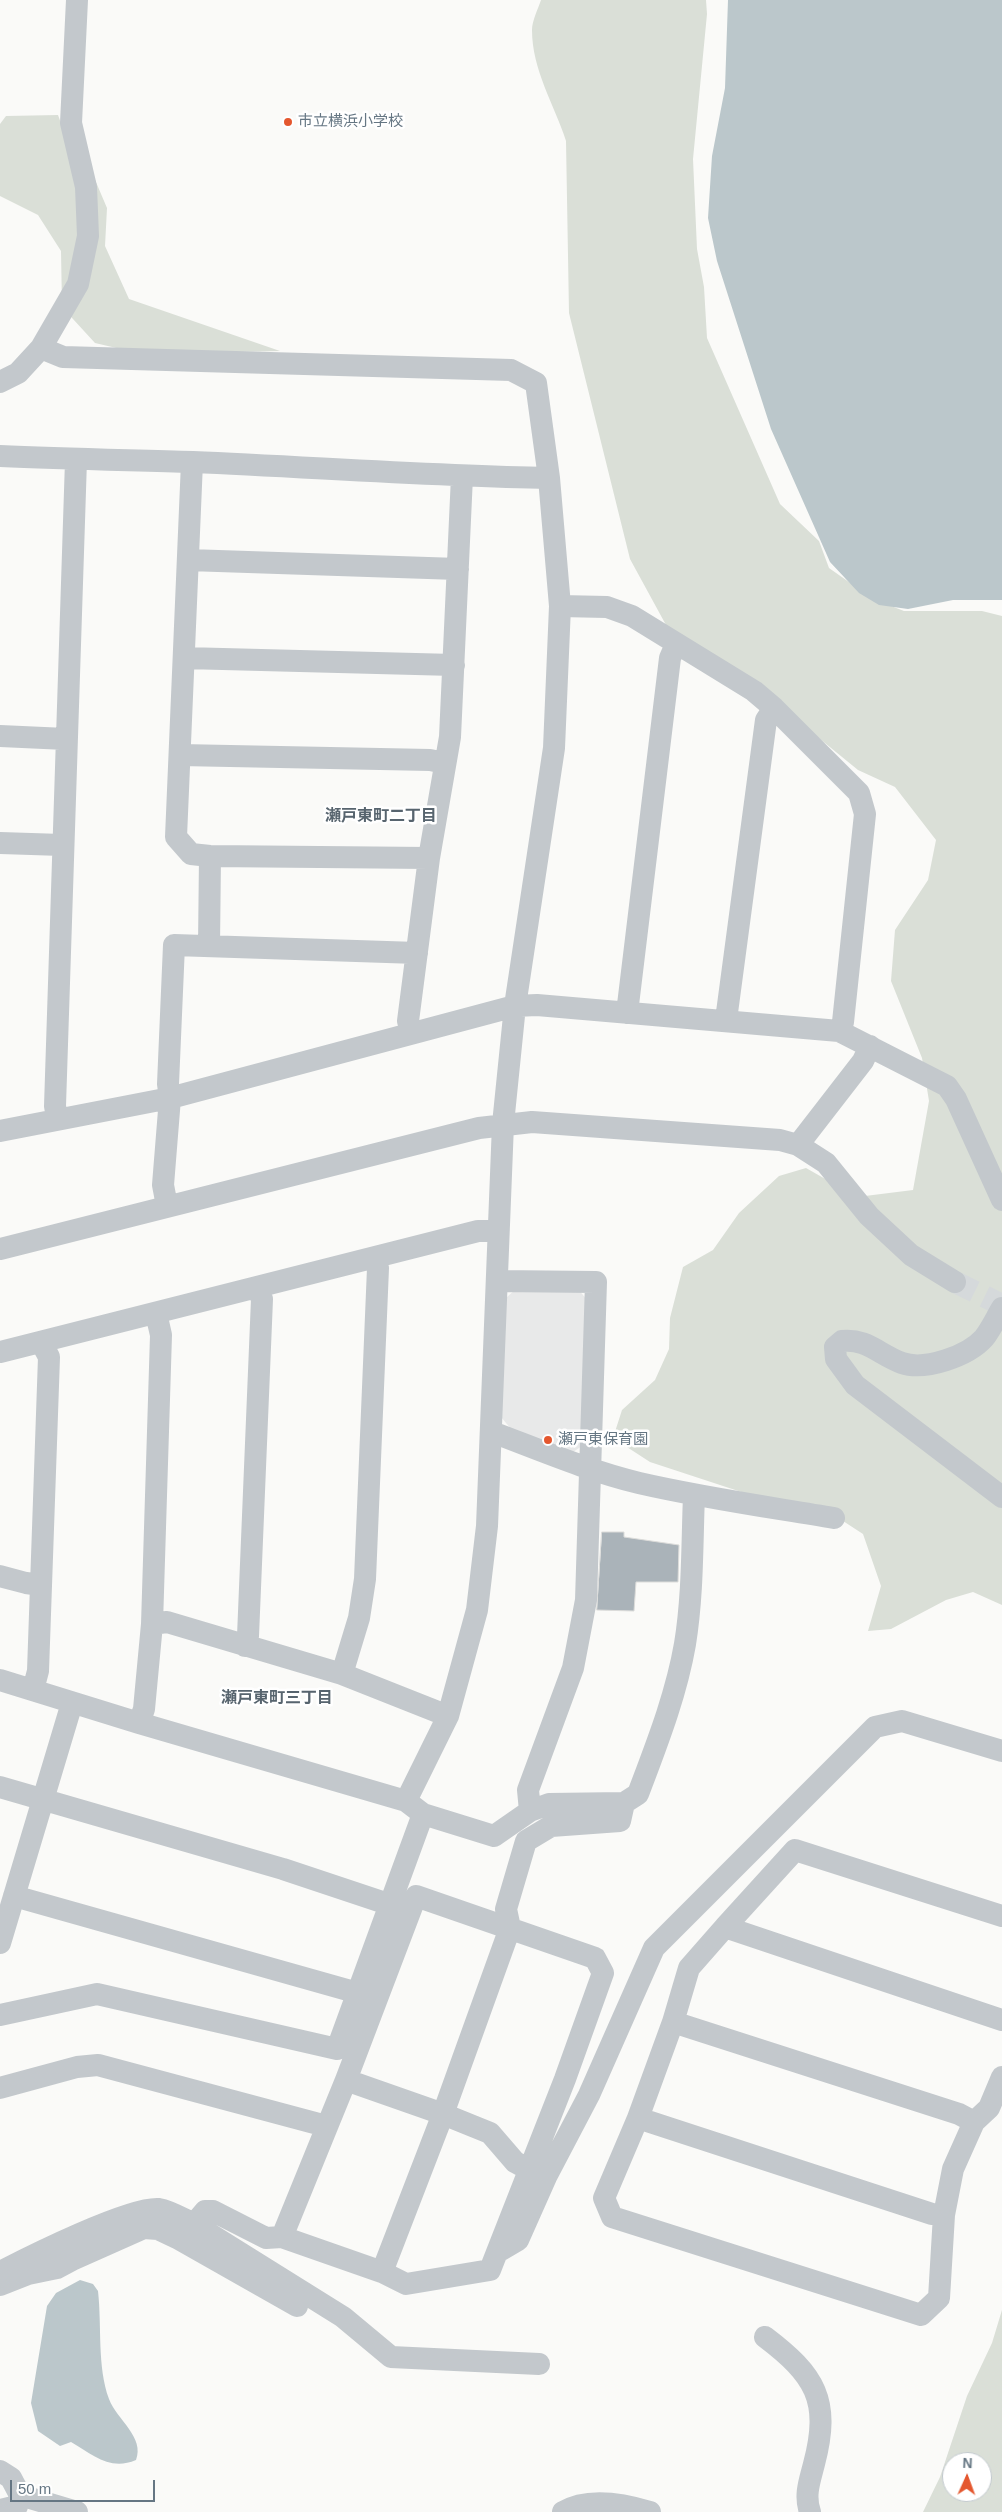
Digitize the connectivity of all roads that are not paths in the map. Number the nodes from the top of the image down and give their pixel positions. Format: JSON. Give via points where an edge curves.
{"nodes":[{"id":1,"x":77,"y":0,"type":"edge"},
{"id":2,"x":41,"y":348,"type":"junction"},
{"id":3,"x":0,"y":382,"type":"edge"},
{"id":4,"x":0,"y":456,"type":"edge"},
{"id":5,"x":76,"y":460,"type":"junction"},
{"id":6,"x":192,"y":462,"type":"junction"},
{"id":7,"x":462,"y":476,"type":"junction"},
{"id":8,"x":549,"y":478,"type":"junction"},
{"id":9,"x":188,"y":560,"type":"junction"},
{"id":10,"x":458,"y":569,"type":"junction"},
{"id":11,"x":560,"y":606,"type":"junction"},
{"id":12,"x":676,"y":644,"type":"junction"},
{"id":13,"x":184,"y":658,"type":"junction"},
{"id":14,"x":454,"y":665,"type":"junction"},
{"id":15,"x":774,"y":708,"type":"junction"},
{"id":16,"x":0,"y":736,"type":"edge"},
{"id":17,"x":66,"y":739,"type":"junction"},
{"id":18,"x":180,"y":755,"type":"junction"},
{"id":19,"x":445,"y":763,"type":"junction"},
{"id":20,"x":0,"y":843,"type":"edge"},
{"id":21,"x":62,"y":845,"type":"junction"},
{"id":22,"x":210,"y":856,"type":"junction"},
{"id":23,"x":429,"y":858,"type":"junction"},
{"id":24,"x":208,"y":946,"type":"junction"},
{"id":25,"x":417,"y":953,"type":"junction"},
{"id":26,"x":515,"y":1006,"type":"junction"},
{"id":27,"x":627,"y":1012,"type":"junction"},
{"id":28,"x":726,"y":1020,"type":"junction"},
{"id":29,"x":839,"y":1031,"type":"junction"},
{"id":30,"x":412,"y":1033,"type":"junction"},
{"id":31,"x":870,"y":1046,"type":"junction"},
{"id":32,"x":170,"y":1098,"type":"junction"},
{"id":33,"x":57,"y":1118,"type":"junction"},
{"id":34,"x":503,"y":1124,"type":"junction"},
{"id":35,"x":0,"y":1131,"type":"edge"},
{"id":36,"x":798,"y":1145,"type":"junction"},
{"id":37,"x":1002,"y":1200,"type":"edge"},
{"id":38,"x":167,"y":1206,"type":"junction"},
{"id":39,"x":498,"y":1230,"type":"junction"},
{"id":40,"x":0,"y":1250,"type":"edge"},
{"id":41,"x":375,"y":1257,"type":"junction"},
{"id":42,"x":497,"y":1281,"type":"junction"},
{"id":43,"x":955,"y":1282,"type":"tunnel mouth"},
{"id":44,"x":257,"y":1287,"type":"junction"},
{"id":45,"x":1002,"y":1308,"type":"edge"},
{"id":46,"x":156,"y":1313,"type":"junction"},
{"id":47,"x":41,"y":1342,"type":"junction"},
{"id":48,"x":0,"y":1352,"type":"edge"},
{"id":49,"x":492,"y":1432,"type":"junction"},
{"id":50,"x":591,"y":1469,"type":"junction"},
{"id":51,"x":694,"y":1495,"type":"junction"},
{"id":52,"x":1002,"y":1497,"type":"edge"},
{"id":53,"x":834,"y":1518,"type":"dead end"},
{"id":54,"x":0,"y":1576,"type":"edge"},
{"id":55,"x":41,"y":1585,"type":"junction"},
{"id":56,"x":152,"y":1624,"type":"junction"},
{"id":57,"x":245,"y":1646,"type":"junction"},
{"id":58,"x":342,"y":1674,"type":"junction"},
{"id":59,"x":0,"y":1680,"type":"edge"},
{"id":60,"x":33,"y":1690,"type":"junction"},
{"id":61,"x":72,"y":1703,"type":"junction"},
{"id":62,"x":448,"y":1716,"type":"junction"},
{"id":63,"x":139,"y":1723,"type":"junction"},
{"id":64,"x":1002,"y":1751,"type":"edge"},
{"id":65,"x":0,"y":1787,"type":"edge"},
{"id":66,"x":42,"y":1800,"type":"junction"},
{"id":67,"x":624,"y":1803,"type":"junction"},
{"id":68,"x":414,"y":1808,"type":"junction"},
{"id":69,"x":530,"y":1811,"type":"junction"},
{"id":70,"x":14,"y":1896,"type":"junction"},
{"id":71,"x":391,"y":1905,"type":"junction"},
{"id":72,"x":1002,"y":1916,"type":"edge"},
{"id":73,"x":725,"y":1926,"type":"junction"},
{"id":74,"x":510,"y":1928,"type":"junction"},
{"id":75,"x":0,"y":1943,"type":"edge"},
{"id":76,"x":358,"y":1993,"type":"junction"},
{"id":77,"x":0,"y":2015,"type":"edge"},
{"id":78,"x":1002,"y":2020,"type":"edge"},
{"id":79,"x":673,"y":2022,"type":"junction"},
{"id":80,"x":1002,"y":2078,"type":"edge"},
{"id":81,"x":346,"y":2080,"type":"junction"},
{"id":82,"x":0,"y":2088,"type":"edge"},
{"id":83,"x":443,"y":2114,"type":"junction"},
{"id":84,"x":638,"y":2118,"type":"junction"},
{"id":85,"x":974,"y":2122,"type":"junction"},
{"id":86,"x":326,"y":2126,"type":"junction"},
{"id":87,"x":528,"y":2169,"type":"junction"},
{"id":88,"x":944,"y":2215,"type":"junction"},
{"id":89,"x":194,"y":2224,"type":"junction"},
{"id":90,"x":282,"y":2237,"type":"junction"},
{"id":91,"x":497,"y":2253,"type":"junction"},
{"id":92,"x":0,"y":2272,"type":"edge"},
{"id":93,"x":382,"y":2272,"type":"junction"},
{"id":94,"x":0,"y":2285,"type":"edge"},
{"id":95,"x":343,"y":2317,"type":"junction"},
{"id":96,"x":764,"y":2337,"type":"dead end"},
{"id":97,"x":539,"y":2364,"type":"dead end"},
{"id":98,"x":0,"y":2472,"type":"edge"},
{"id":99,"x":20,"y":2495,"type":"junction"},
{"id":100,"x":0,"y":2510,"type":"edge"},
{"id":101,"x":77,"y":2512,"type":"edge"},
{"id":102,"x":563,"y":2512,"type":"edge"},
{"id":103,"x":650,"y":2512,"type":"edge"},
{"id":104,"x":810,"y":2512,"type":"edge"}],
"edges":[{"from":1,"to":2,"type":"street","via":[[70,123],[86,187],[88,236],[78,284]]},
{"from":2,"to":3,"type":"street","via":[[18,373]]},
{"from":2,"to":8,"type":"street","via":[[63,357],[511,370],[536,383]]},
{"from":4,"to":5,"type":"street"},
{"from":5,"to":6,"type":"street"},
{"from":5,"to":17,"type":"street"},
{"from":6,"to":7,"type":"street"},
{"from":6,"to":9,"type":"street"},
{"from":7,"to":8,"type":"street"},
{"from":7,"to":10,"type":"street"},
{"from":8,"to":11,"type":"street"},
{"from":9,"to":10,"type":"street"},
{"from":9,"to":13,"type":"street"},
{"from":10,"to":14,"type":"street"},
{"from":11,"to":12,"type":"street","via":[[607,607],[632,616]]},
{"from":11,"to":26,"type":"street","via":[[554,748]]},
{"from":12,"to":15,"type":"street"},
{"from":12,"to":27,"type":"street","via":[[670,658]]},
{"from":13,"to":14,"type":"street"},
{"from":13,"to":18,"type":"street"},
{"from":14,"to":19,"type":"street","via":[[450,737]]},
{"from":15,"to":28,"type":"street","via":[[766,720]]},
{"from":15,"to":29,"type":"street","via":[[859,793],[865,814],[843,1022]]},
{"from":16,"to":17,"type":"street"},
{"from":17,"to":21,"type":"street"},
{"from":18,"to":19,"type":"street","via":[[430,760]]},
{"from":18,"to":22,"type":"street","via":[[176,837],[191,854]]},
{"from":19,"to":23,"type":"street"},
{"from":20,"to":21,"type":"street"},
{"from":21,"to":33,"type":"street"},
{"from":22,"to":23,"type":"street"},
{"from":22,"to":24,"type":"street"},
{"from":23,"to":25,"type":"street"},
{"from":24,"to":25,"type":"street"},
{"from":24,"to":32,"type":"street","via":[[174,945]]},
{"from":25,"to":30,"type":"street","via":[[408,1021]]},
{"from":26,"to":27,"type":"street"},
{"from":26,"to":30,"type":"street"},
{"from":26,"to":34,"type":"street"},
{"from":27,"to":28,"type":"street"},
{"from":28,"to":29,"type":"street"},
{"from":29,"to":31,"type":"street"},
{"from":30,"to":32,"type":"street"},
{"from":31,"to":36,"type":"street","via":[[863,1061]]},
{"from":31,"to":37,"type":"street","via":[[947,1086]]},
{"from":32,"to":33,"type":"street"},
{"from":32,"to":38,"type":"street","via":[[163,1185]]},
{"from":33,"to":35,"type":"street"},
{"from":34,"to":36,"type":"street","via":[[532,1122],[770,1139]]},
{"from":34,"to":38,"type":"street"},
{"from":34,"to":39,"type":"street"},
{"from":36,"to":43,"type":"street","via":[[826,1163],[869,1216],[911,1255]]},
{"from":38,"to":40,"type":"street"},
{"from":39,"to":41,"type":"street","via":[[478,1231]]},
{"from":39,"to":42,"type":"street"},
{"from":41,"to":44,"type":"street"},
{"from":41,"to":58,"type":"street","via":[[378,1268],[365,1579],[359,1618]]},
{"from":42,"to":49,"type":"street"},
{"from":42,"to":50,"type":"street","via":[[596,1282]]},
{"from":44,"to":46,"type":"street"},
{"from":44,"to":57,"type":"street","via":[[262,1299],[248,1636]]},
{"from":45,"to":52,"type":"street","via":[[983,1338],[965,1352],[939,1363],[922,1366],[903,1363],[864,1342],[842,1341],[835,1348],[836,1359],[855,1385]]},
{"from":46,"to":47,"type":"street"},
{"from":46,"to":56,"type":"street","via":[[161,1336]]},
{"from":47,"to":48,"type":"street"},
{"from":47,"to":55,"type":"street","via":[[49,1357]]},
{"from":49,"to":50,"type":"street"},
{"from":49,"to":62,"type":"street","via":[[487,1526],[477,1610]]},
{"from":50,"to":51,"type":"street"},
{"from":50,"to":69,"type":"street","via":[[586,1600],[573,1668],[528,1790]]},
{"from":51,"to":53,"type":"street"},
{"from":51,"to":67,"type":"street","via":[[689,1617],[684,1646],[671,1701],[638,1794]]},
{"from":54,"to":55,"type":"street"},
{"from":55,"to":60,"type":"street","via":[[38,1671]]},
{"from":56,"to":57,"type":"street","via":[[167,1622]]},
{"from":56,"to":63,"type":"street","via":[[144,1709]]},
{"from":57,"to":58,"type":"street"},
{"from":58,"to":62,"type":"street"},
{"from":59,"to":60,"type":"street"},
{"from":60,"to":61,"type":"street"},
{"from":61,"to":63,"type":"street"},
{"from":61,"to":66,"type":"street"},
{"from":62,"to":68,"type":"street"},
{"from":63,"to":68,"type":"street"},
{"from":64,"to":91,"type":"street","via":[[902,1721],[875,1727],[654,1948],[589,2095],[546,2177],[518,2240]]},
{"from":65,"to":66,"type":"street"},
{"from":66,"to":70,"type":"street"},
{"from":66,"to":71,"type":"street","via":[[283,1869]]},
{"from":67,"to":69,"type":"street","via":[[549,1804]]},
{"from":67,"to":74,"type":"street","via":[[620,1821],[551,1826],[526,1841],[506,1909]]},
{"from":68,"to":69,"type":"street","via":[[494,1836]]},
{"from":68,"to":71,"type":"street"},
{"from":70,"to":75,"type":"street"},
{"from":70,"to":76,"type":"street"},
{"from":71,"to":76,"type":"street"},
{"from":72,"to":73,"type":"street","via":[[795,1850]]},
{"from":73,"to":78,"type":"street"},
{"from":73,"to":79,"type":"street","via":[[689,1968]]},
{"from":74,"to":81,"type":"street","via":[[416,1896]]},
{"from":74,"to":83,"type":"street"},
{"from":74,"to":87,"type":"street","via":[[595,1958],[603,1973]]},
{"from":76,"to":77,"type":"street","via":[[337,2049],[97,1994]]},
{"from":79,"to":84,"type":"street"},
{"from":79,"to":85,"type":"street","via":[[958,2114]]},
{"from":80,"to":85,"type":"street","via":[[989,2108]]},
{"from":81,"to":83,"type":"street"},
{"from":81,"to":86,"type":"street"},
{"from":82,"to":86,"type":"street","via":[[77,2067],[98,2065]]},
{"from":83,"to":87,"type":"street","via":[[490,2133],[515,2162]]},
{"from":83,"to":93,"type":"street"},
{"from":84,"to":88,"type":"street","via":[[932,2214]]},
{"from":84,"to":88,"type":"street","via":[[604,2198],[612,2217],[921,2315],[939,2298]]},
{"from":85,"to":88,"type":"street","via":[[952,2169]]},
{"from":86,"to":90,"type":"street"},
{"from":87,"to":91,"type":"street"},
{"from":89,"to":90,"type":"street","via":[[205,2211],[213,2211],[266,2238]]},
{"from":89,"to":92,"type":"street","via":[[160,2210],[133,2213]]},
{"from":89,"to":95,"type":"street"},
{"from":90,"to":93,"type":"street"},
{"from":91,"to":93,"type":"street","via":[[490,2270],[406,2284]]},
{"from":94,"to":95,"type":"street","via":[[28,2274],[57,2268],[144,2228],[158,2229],[313,2314],[337,2322]]},
{"from":95,"to":97,"type":"street","via":[[390,2357]]},
{"from":96,"to":104,"type":"street","via":[[792,2358],[811,2381],[822,2417],[821,2438],[807,2492]]},
{"from":98,"to":99,"type":"street","via":[[11,2478]]},
{"from":99,"to":100,"type":"street","via":[[17,2506]]},
{"from":99,"to":101,"type":"street"},
{"from":102,"to":103,"type":"street","via":[[569,2508],[598,2504],[628,2505]]}]}
